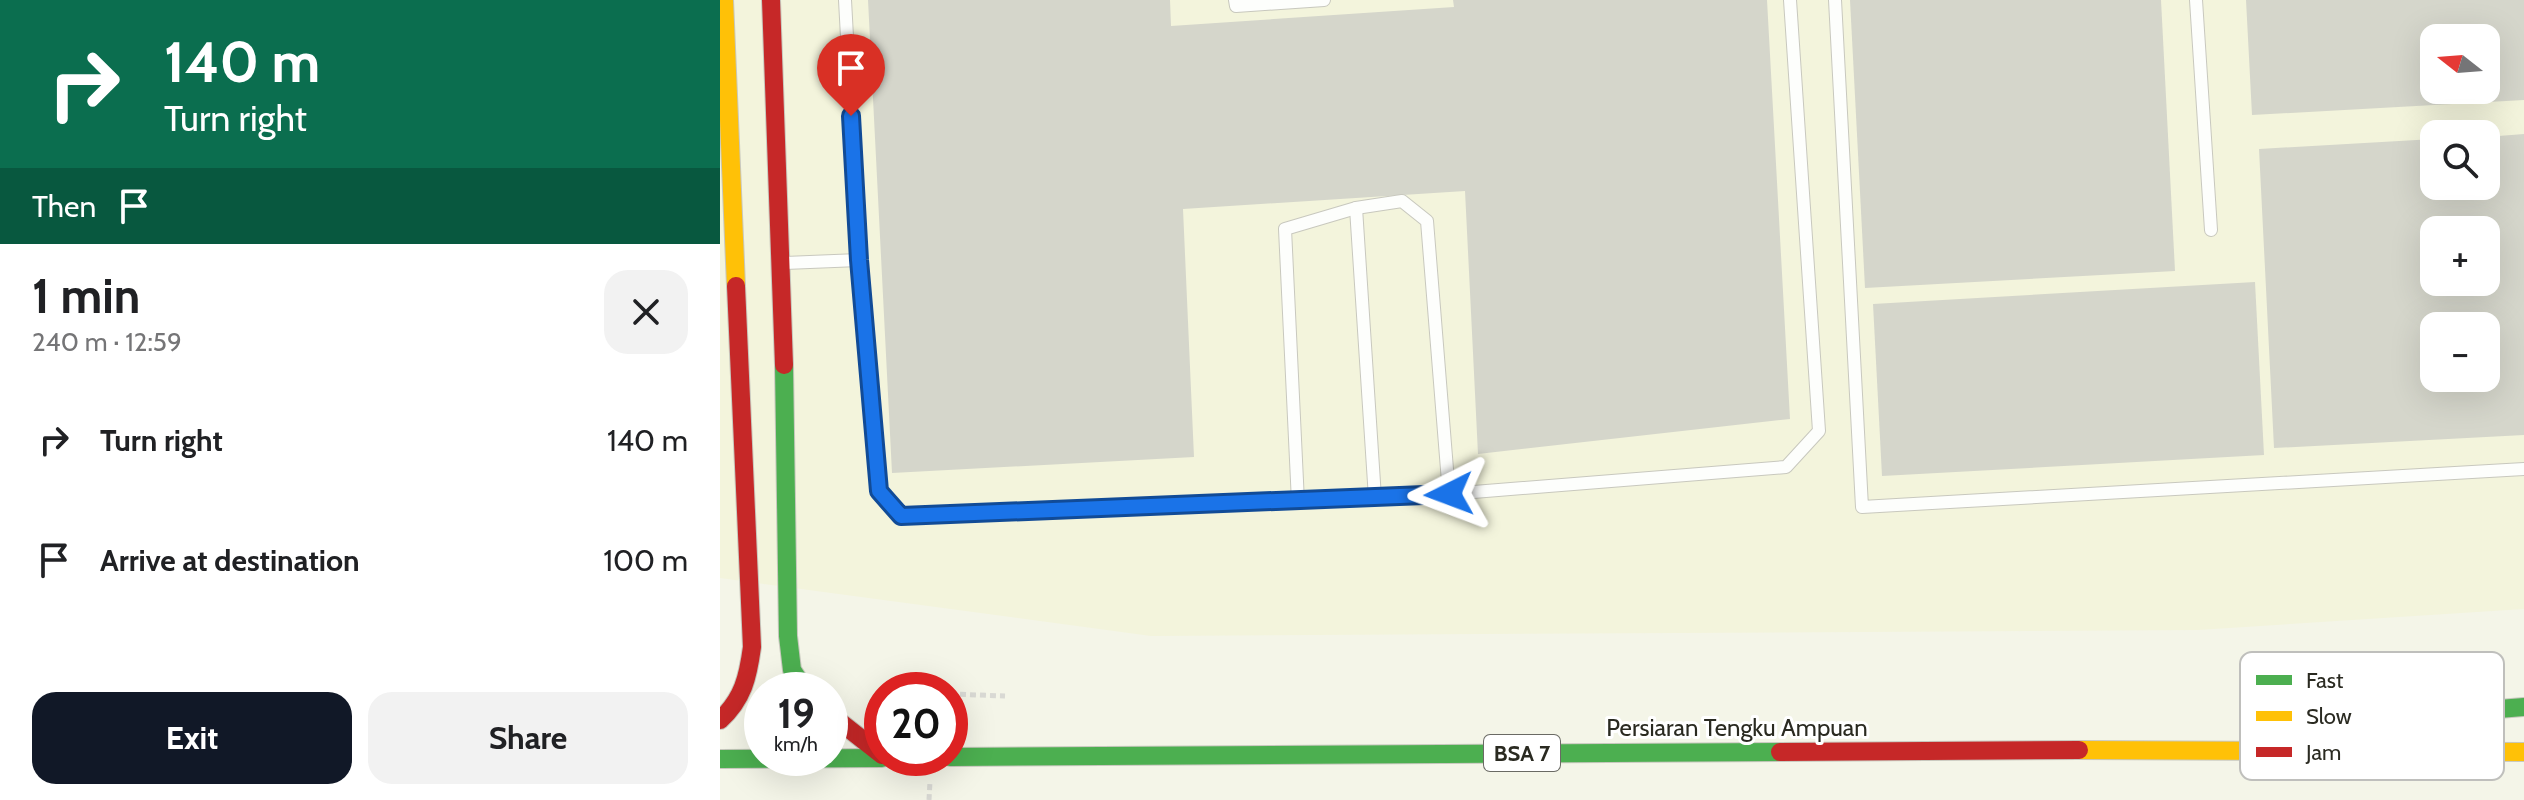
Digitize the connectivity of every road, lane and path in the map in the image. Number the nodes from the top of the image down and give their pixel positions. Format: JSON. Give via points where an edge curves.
{"nodes":[{"id":1,"x":724,"y":0,"type":"edge"},
{"id":2,"x":771,"y":0,"type":"edge"},
{"id":3,"x":845,"y":0,"type":"edge"},
{"id":4,"x":1235,"y":0,"type":"edge"},
{"id":5,"x":1324,"y":0,"type":"edge"},
{"id":6,"x":1790,"y":0,"type":"edge"},
{"id":7,"x":1835,"y":0,"type":"edge"},
{"id":8,"x":2196,"y":0,"type":"edge"},
{"id":9,"x":1356,"y":208,"type":"junction"},
{"id":10,"x":2211,"y":230,"type":"dead end"},
{"id":11,"x":859,"y":260,"type":"junction"},
{"id":12,"x":782,"y":263,"type":"junction"},
{"id":13,"x":2524,"y":469,"type":"edge"},
{"id":14,"x":1449,"y":494,"type":"junction"},
{"id":15,"x":1375,"y":498,"type":"junction"},
{"id":16,"x":1298,"y":502,"type":"junction"},
{"id":17,"x":793,"y":672,"type":"edge"},
{"id":18,"x":968,"y":695,"type":"edge"},
{"id":19,"x":1005,"y":696,"type":"dead end"},
{"id":20,"x":2524,"y":707,"type":"edge"},
{"id":21,"x":2504,"y":709,"type":"edge"},
{"id":22,"x":720,"y":720,"type":"edge"},
{"id":23,"x":848,"y":729,"type":"edge"},
{"id":24,"x":2240,"y":730,"type":"edge"},
{"id":25,"x":864,"y":741,"type":"edge"},
{"id":26,"x":2094,"y":750,"type":"junction"},
{"id":27,"x":2240,"y":751,"type":"edge"},
{"id":28,"x":2504,"y":752,"type":"edge"},
{"id":29,"x":2524,"y":752,"type":"edge"},
{"id":30,"x":864,"y":756,"type":"edge"},
{"id":31,"x":968,"y":757,"type":"edge"},
{"id":32,"x":720,"y":759,"type":"edge"}],
"edges":[{"from":1,"to":22,"type":"main road","via":[[752,647],[738,705]]},
{"from":2,"to":12,"type":"main road"},
{"from":3,"to":11,"type":"lane"},
{"from":4,"to":5,"type":"lane","via":[[1236,6]]},
{"from":6,"to":14,"type":"lane","via":[[1819,431],[1786,467]]},
{"from":7,"to":13,"type":"lane","via":[[1862,507]]},
{"from":8,"to":10,"type":"lane"},
{"from":9,"to":14,"type":"lane","via":[[1402,201],[1427,221]]},
{"from":9,"to":15,"type":"lane"},
{"from":9,"to":16,"type":"lane","via":[[1285,229]]},
{"from":11,"to":12,"type":"lane"},
{"from":11,"to":16,"type":"lane","via":[[879,491],[901,516]]},
{"from":12,"to":17,"type":"main road","via":[[788,636]]},
{"from":14,"to":15,"type":"lane"},
{"from":15,"to":16,"type":"lane"},
{"from":18,"to":19,"type":"path"},
{"from":20,"to":21,"type":"main road"},
{"from":23,"to":25,"type":"main road"},
{"from":24,"to":26,"type":"main road"},
{"from":26,"to":27,"type":"main road","name":"Persiaran Tengku Ampuan","number":"BSA 7"},
{"from":26,"to":31,"type":"main road","name":"Persiaran Tengku Ampuan","number":"BSA 7"},
{"from":28,"to":29,"type":"main road","name":"Persiaran Tengku Ampuan","number":"BSA 7"},
{"from":30,"to":32,"type":"main road"}]}
